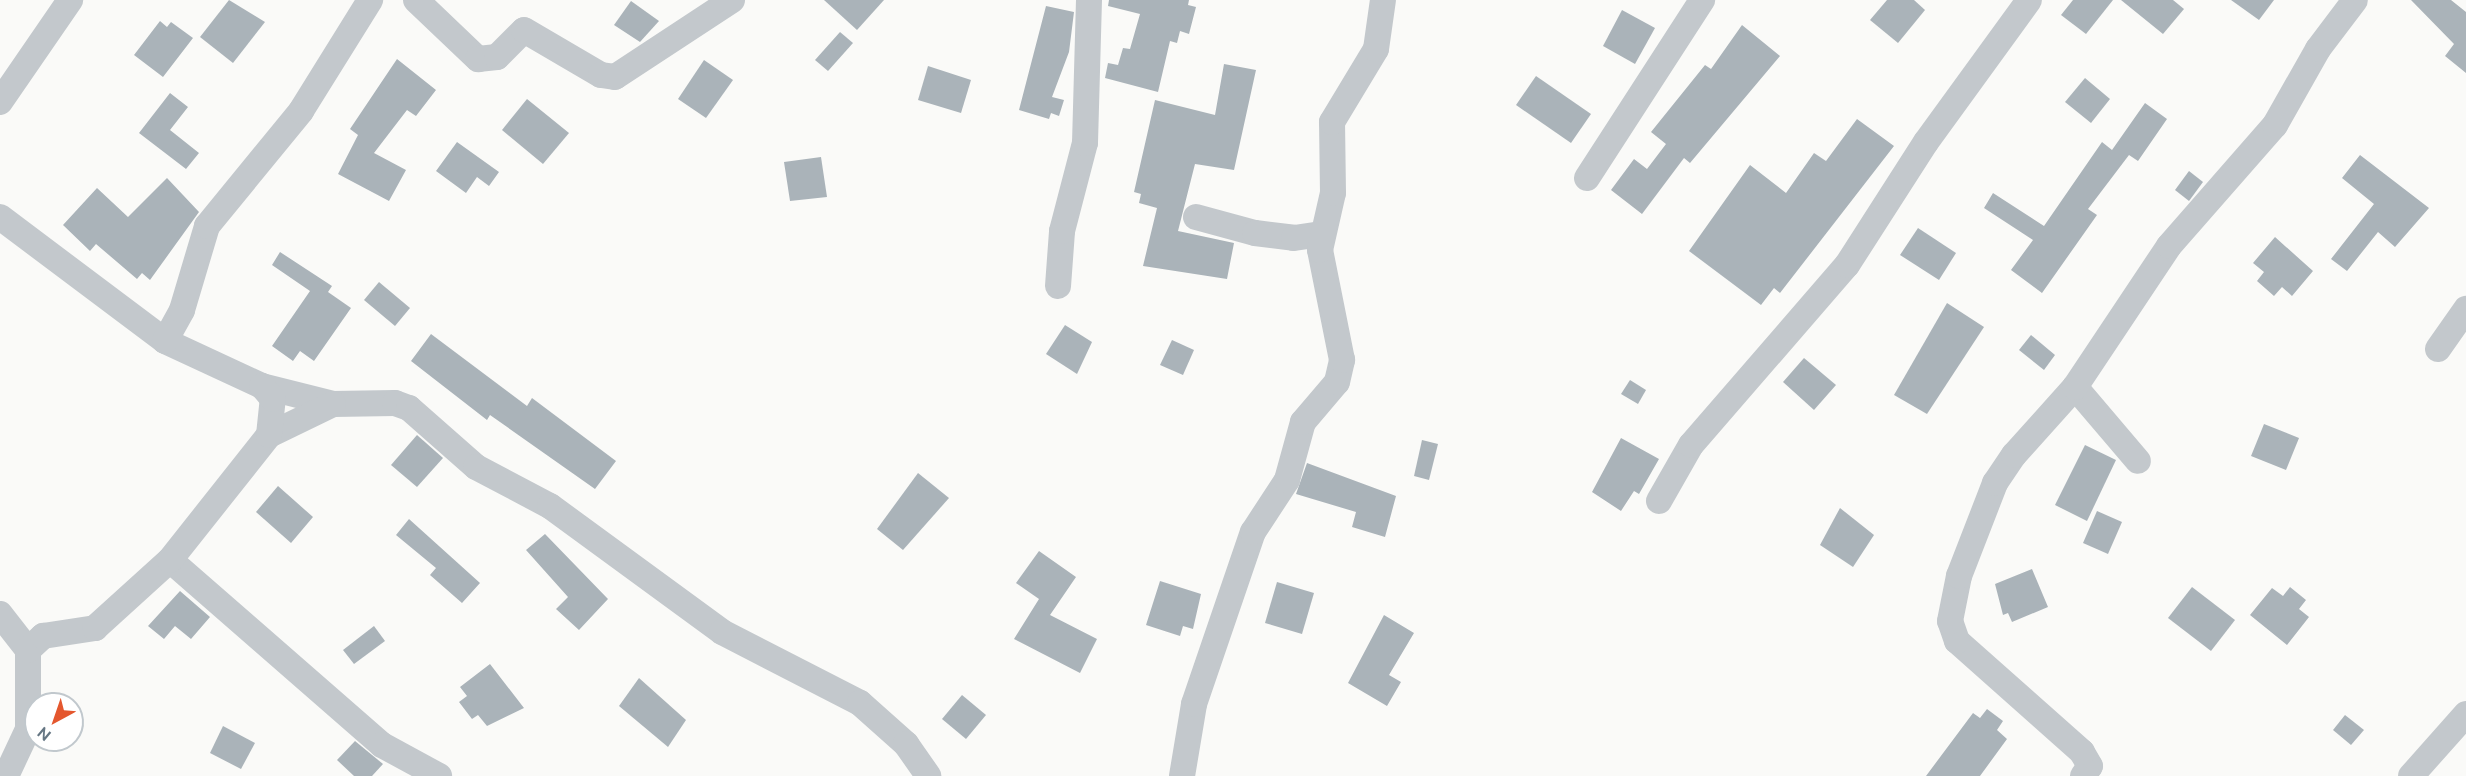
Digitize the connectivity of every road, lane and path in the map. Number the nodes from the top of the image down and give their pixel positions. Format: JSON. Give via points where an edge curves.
{"nodes":[{"id":1,"x":70,"y":0,"type":"edge"},
{"id":2,"x":370,"y":0,"type":"edge"},
{"id":3,"x":416,"y":0,"type":"edge"},
{"id":4,"x":732,"y":0,"type":"edge"},
{"id":5,"x":1089,"y":0,"type":"edge"},
{"id":6,"x":1383,"y":0,"type":"edge"},
{"id":7,"x":1702,"y":0,"type":"edge"},
{"id":8,"x":2029,"y":0,"type":"edge"},
{"id":9,"x":2355,"y":0,"type":"edge"},
{"id":10,"x":0,"y":102,"type":"edge"},
{"id":11,"x":1587,"y":178,"type":"dead end"},
{"id":12,"x":0,"y":217,"type":"edge"},
{"id":13,"x":1196,"y":217,"type":"dead end"},
{"id":14,"x":1323,"y":234,"type":"junction"},
{"id":15,"x":1058,"y":286,"type":"dead end"},
{"id":16,"x":2466,"y":309,"type":"edge"},
{"id":17,"x":165,"y":341,"type":"junction"},
{"id":18,"x":2438,"y":349,"type":"dead end"},
{"id":19,"x":262,"y":386,"type":"junction"},
{"id":20,"x":2076,"y":387,"type":"junction"},
{"id":21,"x":333,"y":404,"type":"junction"},
{"id":22,"x":269,"y":435,"type":"junction"},
{"id":23,"x":2138,"y":461,"type":"dead end"},
{"id":24,"x":1659,"y":501,"type":"dead end"},
{"id":25,"x":170,"y":560,"type":"junction"},
{"id":26,"x":0,"y":614,"type":"edge"},
{"id":27,"x":28,"y":650,"type":"junction"},
{"id":28,"x":2466,"y":714,"type":"edge"},
{"id":29,"x":2093,"y":773,"type":"edge"},
{"id":30,"x":6,"y":776,"type":"edge"},
{"id":31,"x":439,"y":776,"type":"edge"},
{"id":32,"x":928,"y":776,"type":"edge"},
{"id":33,"x":1182,"y":776,"type":"edge"},
{"id":34,"x":2411,"y":776,"type":"edge"}],
"edges":[{"from":1,"to":10,"type":"street"},
{"from":2,"to":17,"type":"street","via":[[301,111],[207,226],[182,310]]},
{"from":3,"to":4,"type":"street","via":[[478,59],[497,57],[524,30],[601,75],[615,77]]},
{"from":5,"to":15,"type":"street","via":[[1085,143],[1062,231]]},
{"from":6,"to":14,"type":"street","via":[[1376,49],[1332,122],[1333,194]]},
{"from":7,"to":11,"type":"street"},
{"from":8,"to":24,"type":"street","via":[[1926,142],[1847,265],[1691,446]]},
{"from":9,"to":20,"type":"street","via":[[2318,49],[2275,125],[2169,246]]},
{"from":12,"to":17,"type":"street"},
{"from":13,"to":14,"type":"street","via":[[1294,238]]},
{"from":14,"to":33,"type":"street","via":[[1320,250],[1342,360],[1337,382],[1303,422],[1287,480],[1253,532],[1194,704]]},
{"from":16,"to":18,"type":"street"},
{"from":17,"to":19,"type":"street"},
{"from":19,"to":21,"type":"street"},
{"from":19,"to":22,"type":"street","via":[[273,399]]},
{"from":20,"to":23,"type":"street"},
{"from":20,"to":29,"type":"street","via":[[1995,483],[1959,576],[1950,621],[1976,663],[2082,752]]},
{"from":21,"to":22,"type":"street"},
{"from":21,"to":32,"type":"street","via":[[395,403],[409,408],[476,467],[550,506],[722,632],[860,703],[906,744]]},
{"from":22,"to":25,"type":"street"},
{"from":25,"to":27,"type":"street","via":[[95,628],[43,636]]},
{"from":25,"to":31,"type":"street","via":[[382,745]]},
{"from":26,"to":27,"type":"street"},
{"from":27,"to":30,"type":"street","via":[[28,729]]},
{"from":28,"to":34,"type":"street"}]}
